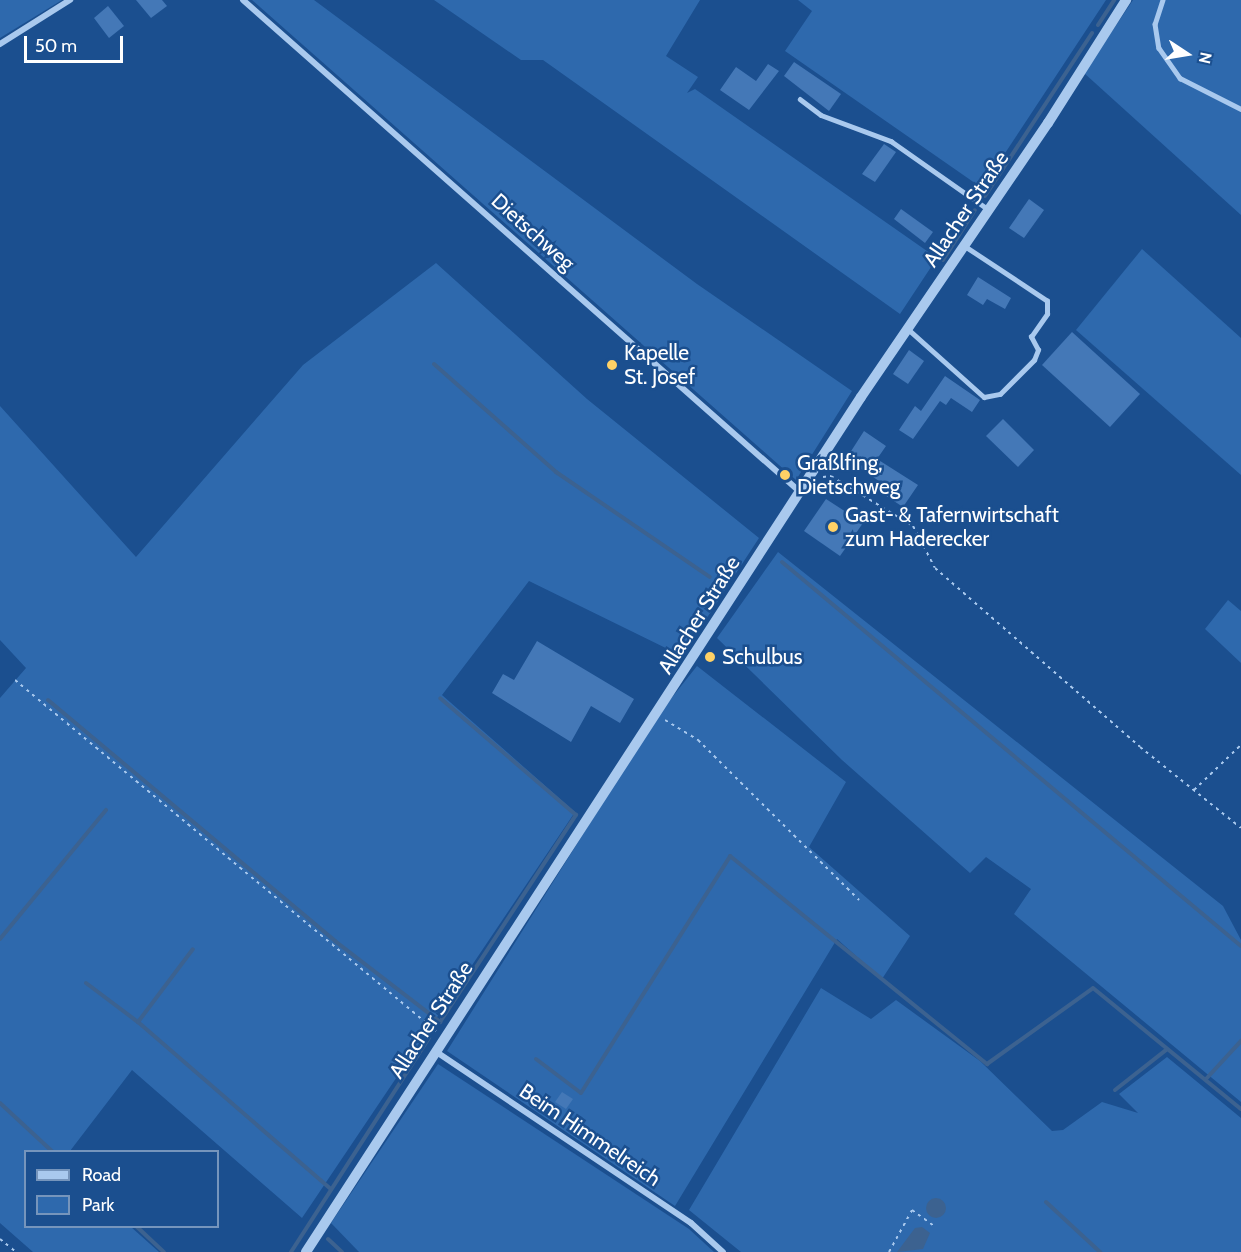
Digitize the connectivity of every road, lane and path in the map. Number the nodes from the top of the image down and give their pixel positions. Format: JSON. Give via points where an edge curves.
{"nodes":[{"id":1,"x":70,"y":0,"type":"edge"},
{"id":2,"x":243,"y":0,"type":"edge"},
{"id":3,"x":1126,"y":0,"type":"edge"},
{"id":4,"x":1163,"y":0,"type":"edge"},
{"id":5,"x":0,"y":44,"type":"edge"},
{"id":6,"x":800,"y":99,"type":"dead end"},
{"id":7,"x":1241,"y":109,"type":"edge"},
{"id":8,"x":989,"y":210,"type":"junction"},
{"id":9,"x":964,"y":246,"type":"junction"},
{"id":10,"x":908,"y":329,"type":"junction"},
{"id":11,"x":809,"y":478,"type":"junction"},
{"id":12,"x":800,"y":492,"type":"junction"},
{"id":13,"x":15,"y":680,"type":"dead end"},
{"id":14,"x":658,"y":715,"type":"junction"},
{"id":15,"x":1241,"y":745,"type":"edge"},
{"id":16,"x":1194,"y":790,"type":"junction"},
{"id":17,"x":1241,"y":828,"type":"edge"},
{"id":18,"x":859,"y":900,"type":"dead end"},
{"id":19,"x":443,"y":1036,"type":"junction"},
{"id":20,"x":435,"y":1051,"type":"junction"},
{"id":21,"x":935,"y":1227,"type":"dead end"},
{"id":22,"x":0,"y":1239,"type":"edge"},
{"id":23,"x":16,"y":1252,"type":"edge"},
{"id":24,"x":306,"y":1252,"type":"edge"},
{"id":25,"x":723,"y":1252,"type":"edge"},
{"id":26,"x":889,"y":1252,"type":"edge"}],
"edges":[{"from":1,"to":5,"type":"street"},
{"from":2,"to":12,"type":"street","name":"Dietschweg"},
{"from":3,"to":8,"type":"street","name":"Allacher Straße"},
{"from":4,"to":7,"type":"lane","via":[[1155,24],[1159,48],[1180,78]]},
{"from":6,"to":8,"type":"lane","via":[[821,116],[891,141]]},
{"from":8,"to":9,"type":"street","name":"Allacher Straße"},
{"from":9,"to":10,"type":"street","name":"Allacher Straße"},
{"from":9,"to":10,"type":"lane","via":[[1047,301],[1047,314],[1031,337],[1038,350],[1034,360],[1000,394],[984,397]]},
{"from":10,"to":11,"type":"street","name":"Allacher Straße"},
{"from":11,"to":12,"type":"street","name":"Allacher Straße"},
{"from":11,"to":16,"type":"path","via":[[831,476],[913,526],[935,568]]},
{"from":12,"to":14,"type":"street","name":"Allacher Straße"},
{"from":13,"to":19,"type":"path"},
{"from":14,"to":18,"type":"path","via":[[698,740]]},
{"from":14,"to":19,"type":"street","name":"Allacher Straße"},
{"from":15,"to":16,"type":"path"},
{"from":16,"to":17,"type":"path"},
{"from":19,"to":20,"type":"street","name":"Allacher Straße"},
{"from":20,"to":24,"type":"street","name":"Allacher Straße"},
{"from":20,"to":25,"type":"street","name":"Beim Himmelreich","via":[[691,1223]]},
{"from":21,"to":26,"type":"path","via":[[912,1210]]},
{"from":22,"to":23,"type":"path"}]}
